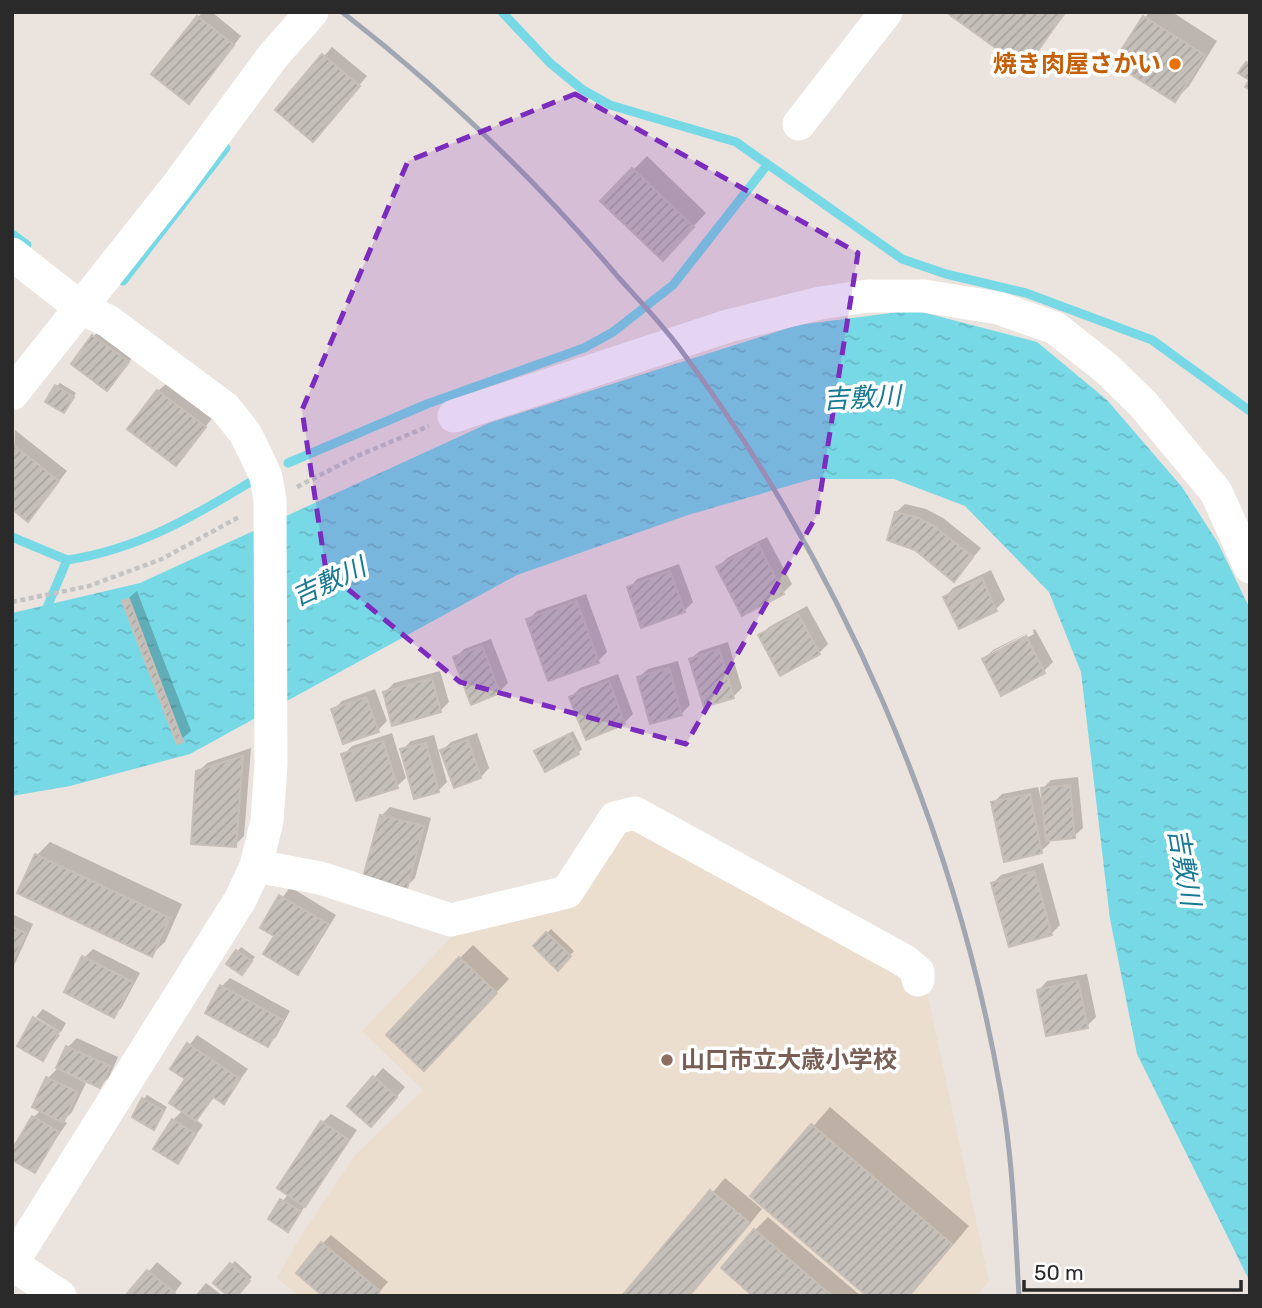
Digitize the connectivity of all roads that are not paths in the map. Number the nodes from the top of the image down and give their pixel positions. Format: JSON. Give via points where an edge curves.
{"nodes":[{"id":1,"x":312,"y":12,"type":"edge"},
{"id":2,"x":886,"y":12,"type":"edge"},
{"id":3,"x":799,"y":124,"type":"dead end"},
{"id":4,"x":12,"y":254,"type":"edge"},
{"id":5,"x":81,"y":308,"type":"junction"},
{"id":6,"x":12,"y":394,"type":"edge"},
{"id":7,"x":454,"y":416,"type":"road end"},
{"id":8,"x":1250,"y":567,"type":"edge"},
{"id":9,"x":256,"y":866,"type":"junction"},
{"id":10,"x":918,"y":980,"type":"dead end"},
{"id":11,"x":12,"y":1264,"type":"edge"},
{"id":12,"x":60,"y":1296,"type":"edge"}],
"edges":[{"from":1,"to":5,"type":"street","via":[[273,56]]},
{"from":2,"to":3,"type":"street"},
{"from":4,"to":5,"type":"street"},
{"from":5,"to":6,"type":"street"},
{"from":5,"to":9,"type":"street","via":[[108,321],[225,408],[245,433],[266,477],[271,728],[267,821]]},
{"from":7,"to":8,"type":"street","via":[[728,326],[820,303],[868,296],[923,296],[998,308],[1055,328],[1143,404],[1216,492]]},
{"from":9,"to":10,"type":"street","via":[[320,878],[451,920],[568,892],[615,818],[635,813],[905,961],[918,972]]},
{"from":9,"to":11,"type":"street","via":[[240,900]]},
{"from":11,"to":12,"type":"street"}]}
